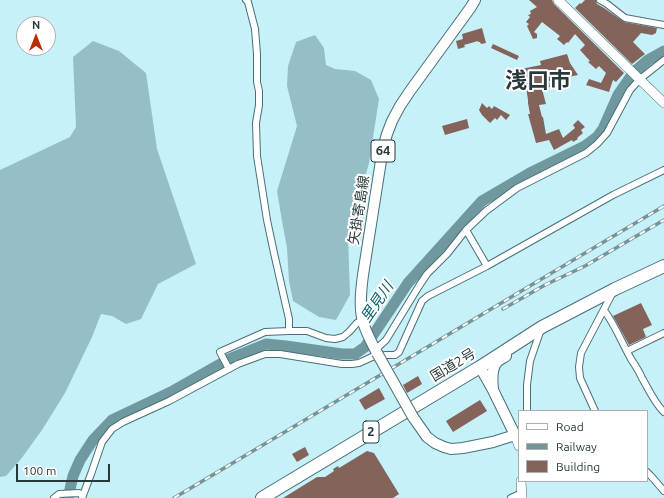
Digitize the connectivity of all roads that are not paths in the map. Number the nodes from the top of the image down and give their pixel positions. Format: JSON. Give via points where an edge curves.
{"nodes":[{"id":1,"x":246,"y":0,"type":"edge"},
{"id":2,"x":475,"y":0,"type":"edge"},
{"id":3,"x":558,"y":0,"type":"edge"},
{"id":4,"x":600,"y":0,"type":"edge"},
{"id":5,"x":664,"y":25,"type":"edge"},
{"id":6,"x":664,"y":60,"type":"edge"},
{"id":7,"x":638,"y":78,"type":"junction"},
{"id":8,"x":664,"y":103,"type":"edge"},
{"id":9,"x":664,"y":170,"type":"edge"},
{"id":10,"x":466,"y":230,"type":"junction"},
{"id":11,"x":487,"y":266,"type":"junction"},
{"id":12,"x":664,"y":266,"type":"edge"},
{"id":13,"x":614,"y":290,"type":"junction"},
{"id":14,"x":604,"y":310,"type":"junction"},
{"id":15,"x":364,"y":324,"type":"junction"},
{"id":16,"x":542,"y":327,"type":"junction"},
{"id":17,"x":289,"y":331,"type":"junction"},
{"id":18,"x":664,"y":333,"type":"edge"},
{"id":19,"x":528,"y":335,"type":"junction"},
{"id":20,"x":375,"y":350,"type":"junction"},
{"id":21,"x":627,"y":351,"type":"junction"},
{"id":22,"x":480,"y":367,"type":"junction"},
{"id":23,"x":229,"y":369,"type":"junction"},
{"id":24,"x":493,"y":390,"type":"junction"},
{"id":25,"x":527,"y":410,"type":"edge"},
{"id":26,"x":595,"y":410,"type":"edge"},
{"id":27,"x":664,"y":412,"type":"edge"},
{"id":28,"x":515,"y":434,"type":"junction"},
{"id":29,"x":518,"y":443,"type":"edge"},
{"id":30,"x":648,"y":473,"type":"edge"},
{"id":31,"x":521,"y":482,"type":"edge"},
{"id":32,"x":664,"y":491,"type":"edge"},
{"id":33,"x":81,"y":495,"type":"edge"},
{"id":34,"x":57,"y":496,"type":"edge"},
{"id":35,"x":522,"y":496,"type":"edge"},
{"id":36,"x":262,"y":498,"type":"edge"},
{"id":37,"x":510,"y":498,"type":"edge"}],
"edges":[{"from":1,"to":17,"type":"street","via":[[255,29],[257,82],[260,91],[256,123],[257,156],[267,220],[289,319]]},
{"from":2,"to":15,"type":"main road","name":"矢掛寄島線","number":"64","via":[[400,106],[387,134],[363,275],[361,293]]},
{"from":3,"to":7,"type":"main road"},
{"from":4,"to":5,"type":"street","via":[[625,18]]},
{"from":6,"to":7,"type":"street"},
{"from":7,"to":8,"type":"main road"},
{"from":7,"to":10,"type":"street","via":[[607,133],[597,144],[586,153],[517,188]]},
{"from":9,"to":11,"type":"street"},
{"from":10,"to":11,"type":"street"},
{"from":10,"to":20,"type":"street","via":[[427,274],[386,340]]},
{"from":11,"to":23,"type":"street","via":[[422,301],[399,352],[395,355],[342,364],[265,354]]},
{"from":12,"to":13,"type":"highway","name":"国道2号","number":"2"},
{"from":13,"to":14,"type":"street"},
{"from":13,"to":16,"type":"highway","name":"国道2号","number":"2"},
{"from":14,"to":21,"type":"street"},
{"from":14,"to":26,"type":"street","via":[[581,353],[579,368],[580,378]]},
{"from":15,"to":17,"type":"street","via":[[357,323],[343,337],[335,339],[307,331]]},
{"from":15,"to":20,"type":"main road","name":"矢掛寄島線","number":"64"},
{"from":16,"to":19,"type":"highway","name":"国道2号","number":"2"},
{"from":16,"to":25,"type":"street","via":[[530,361],[526,385]]},
{"from":17,"to":23,"type":"street","via":[[265,332],[220,352]]},
{"from":18,"to":21,"type":"street"},
{"from":19,"to":22,"type":"highway","name":"国道2号","number":"2"},
{"from":19,"to":24,"type":"main road","via":[[519,349],[497,362],[492,378]]},
{"from":20,"to":28,"type":"main road","number":"64","bridge":true,"via":[[413,417],[427,437],[435,443],[452,449],[463,448],[493,442]]},
{"from":21,"to":27,"type":"street"},
{"from":22,"to":24,"type":"main road"},
{"from":22,"to":36,"type":"highway","name":"国道2号","number":"2"},
{"from":23,"to":33,"type":"street","via":[[112,429],[102,442]]},
{"from":24,"to":28,"type":"main road"},
{"from":28,"to":29,"type":"main road"},
{"from":30,"to":32,"type":"street"},
{"from":31,"to":35,"type":"main road"},
{"from":33,"to":34,"type":"street"},
{"from":35,"to":37,"type":"street"}]}
